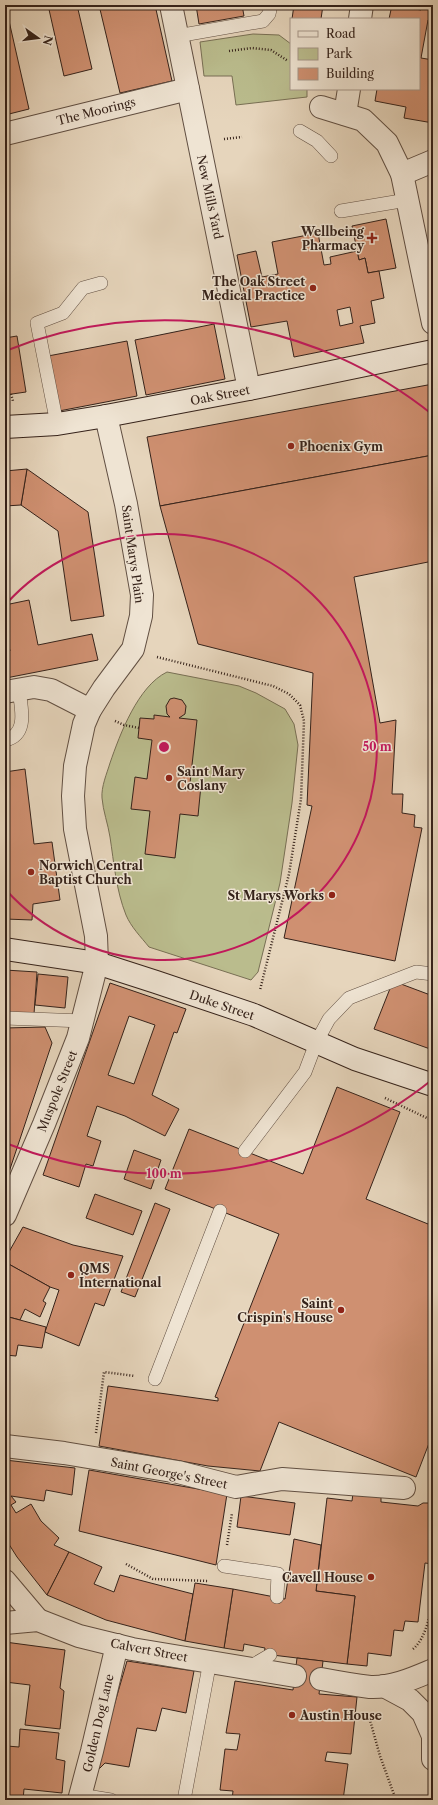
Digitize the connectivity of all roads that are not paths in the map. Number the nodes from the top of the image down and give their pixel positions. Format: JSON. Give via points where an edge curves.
{"nodes":[{"id":1,"x":170,"y":5,"type":"edge"},
{"id":2,"x":271,"y":5,"type":"edge"},
{"id":3,"x":362,"y":5,"type":"edge"},
{"id":4,"x":360,"y":18,"type":"edge"},
{"id":5,"x":177,"y":36,"type":"junction"},
{"id":6,"x":188,"y":89,"type":"junction"},
{"id":7,"x":349,"y":90,"type":"edge"},
{"id":8,"x":321,"y":107,"type":"dead end"},
{"id":9,"x":345,"y":114,"type":"junction"},
{"id":10,"x":300,"y":130,"type":"dead end"},
{"id":11,"x":5,"y":134,"type":"edge"},
{"id":12,"x":331,"y":156,"type":"dead end"},
{"id":13,"x":433,"y":161,"type":"edge"},
{"id":14,"x":402,"y":174,"type":"junction"},
{"id":15,"x":407,"y":200,"type":"junction"},
{"id":16,"x":341,"y":211,"type":"dead end"},
{"id":17,"x":101,"y":283,"type":"dead end"},
{"id":18,"x":433,"y":323,"type":"edge"},
{"id":19,"x":433,"y":351,"type":"edge"},
{"id":20,"x":249,"y":390,"type":"junction"},
{"id":21,"x":106,"y":416,"type":"junction"},
{"id":22,"x":57,"y":424,"type":"junction"},
{"id":23,"x":5,"y":427,"type":"edge"},
{"id":24,"x":12,"y":691,"type":"edge"},
{"id":25,"x":90,"y":710,"type":"junction"},
{"id":26,"x":5,"y":740,"type":"edge"},
{"id":27,"x":5,"y":949,"type":"edge"},
{"id":28,"x":97,"y":963,"type":"junction"},
{"id":29,"x":433,"y":974,"type":"edge"},
{"id":30,"x":5,"y":1018,"type":"edge"},
{"id":31,"x":82,"y":1020,"type":"junction"},
{"id":32,"x":316,"y":1043,"type":"junction"},
{"id":33,"x":433,"y":1085,"type":"edge"},
{"id":34,"x":245,"y":1151,"type":"dead end"},
{"id":35,"x":220,"y":1211,"type":"dead end"},
{"id":36,"x":5,"y":1215,"type":"edge"},
{"id":37,"x":155,"y":1379,"type":"road end"},
{"id":38,"x":5,"y":1446,"type":"edge"},
{"id":39,"x":404,"y":1488,"type":"dead end"},
{"id":40,"x":224,"y":1566,"type":"road end"},
{"id":41,"x":5,"y":1581,"type":"edge"},
{"id":42,"x":277,"y":1597,"type":"dead end"},
{"id":43,"x":38,"y":1620,"type":"junction"},
{"id":44,"x":5,"y":1624,"type":"edge"},
{"id":45,"x":117,"y":1645,"type":"junction"},
{"id":46,"x":270,"y":1655,"type":"dead end"},
{"id":47,"x":210,"y":1661,"type":"junction"},
{"id":48,"x":248,"y":1668,"type":"junction"},
{"id":49,"x":433,"y":1670,"type":"edge"},
{"id":50,"x":295,"y":1676,"type":"dead end"},
{"id":51,"x":321,"y":1679,"type":"dead end"},
{"id":52,"x":384,"y":1686,"type":"junction"},
{"id":53,"x":433,"y":1759,"type":"edge"},
{"id":54,"x":80,"y":1798,"type":"edge"},
{"id":55,"x":111,"y":1800,"type":"edge"},
{"id":56,"x":184,"y":1800,"type":"edge"}],
"edges":[{"from":1,"to":5,"type":"street","name":"New Mills Yard"},
{"from":2,"to":5,"type":"lane","via":[[269,14],[263,21]]},
{"from":3,"to":4,"type":"street"},
{"from":5,"to":6,"type":"street","name":"New Mills Yard"},
{"from":6,"to":11,"type":"street","name":"The Moorings"},
{"from":6,"to":20,"type":"street","name":"New Mills Yard"},
{"from":7,"to":9,"type":"street"},
{"from":8,"to":9,"type":"street"},
{"from":9,"to":14,"type":"street","via":[[363,120],[387,143]]},
{"from":10,"to":12,"type":"lane"},
{"from":13,"to":14,"type":"street"},
{"from":14,"to":15,"type":"street"},
{"from":15,"to":16,"type":"lane"},
{"from":15,"to":18,"type":"street"},
{"from":17,"to":22,"type":"lane","via":[[83,288],[63,313],[37,323]]},
{"from":19,"to":20,"type":"street","name":"Oak Street"},
{"from":20,"to":21,"type":"street","name":"Oak Street"},
{"from":21,"to":22,"type":"street","name":"Oak Street"},
{"from":21,"to":25,"type":"street","name":"Saint Marys Plain","via":[[126,504],[142,595],[140,621],[133,649]]},
{"from":22,"to":23,"type":"street","name":"Oak Street"},
{"from":24,"to":25,"type":"street","via":[[34,687],[51,690]]},
{"from":24,"to":26,"type":"lane","via":[[23,718],[19,731]]},
{"from":25,"to":28,"type":"street","name":"Saint Marys Plain","via":[[84,724],[75,766],[73,796],[76,829],[96,936]]},
{"from":27,"to":28,"type":"street","name":"Duke Street"},
{"from":28,"to":31,"type":"street","name":"Muspole Street"},
{"from":28,"to":32,"type":"street","name":"Duke Street","via":[[254,1015]]},
{"from":29,"to":32,"type":"lane","via":[[416,972],[349,998],[329,1019]]},
{"from":30,"to":31,"type":"lane"},
{"from":31,"to":36,"type":"street","name":"Muspole Street","via":[[78,1038]]},
{"from":32,"to":33,"type":"street","name":"Duke Street"},
{"from":32,"to":34,"type":"lane","via":[[305,1072]]},
{"from":35,"to":37,"type":"lane"},
{"from":38,"to":39,"type":"street","name":"Saint George's Street","via":[[93,1457],[178,1472],[236,1486],[282,1478]]},
{"from":40,"to":42,"type":"lane","via":[[278,1574]]},
{"from":41,"to":43,"type":"street"},
{"from":43,"to":44,"type":"street","name":"Calvert Street"},
{"from":43,"to":45,"type":"street","name":"Calvert Street","via":[[79,1636]]},
{"from":45,"to":47,"type":"street","name":"Calvert Street"},
{"from":45,"to":54,"type":"street","name":"Golden Dog Lane"},
{"from":46,"to":48,"type":"lane"},
{"from":47,"to":48,"type":"street","name":"Calvert Street"},
{"from":47,"to":56,"type":"lane"},
{"from":48,"to":50,"type":"street","name":"Calvert Street"},
{"from":49,"to":52,"type":"street","via":[[413,1679]]},
{"from":51,"to":52,"type":"street","via":[[372,1687]]},
{"from":52,"to":53,"type":"street","via":[[410,1700],[423,1713],[433,1736]]},
{"from":54,"to":55,"type":"lane"}]}
